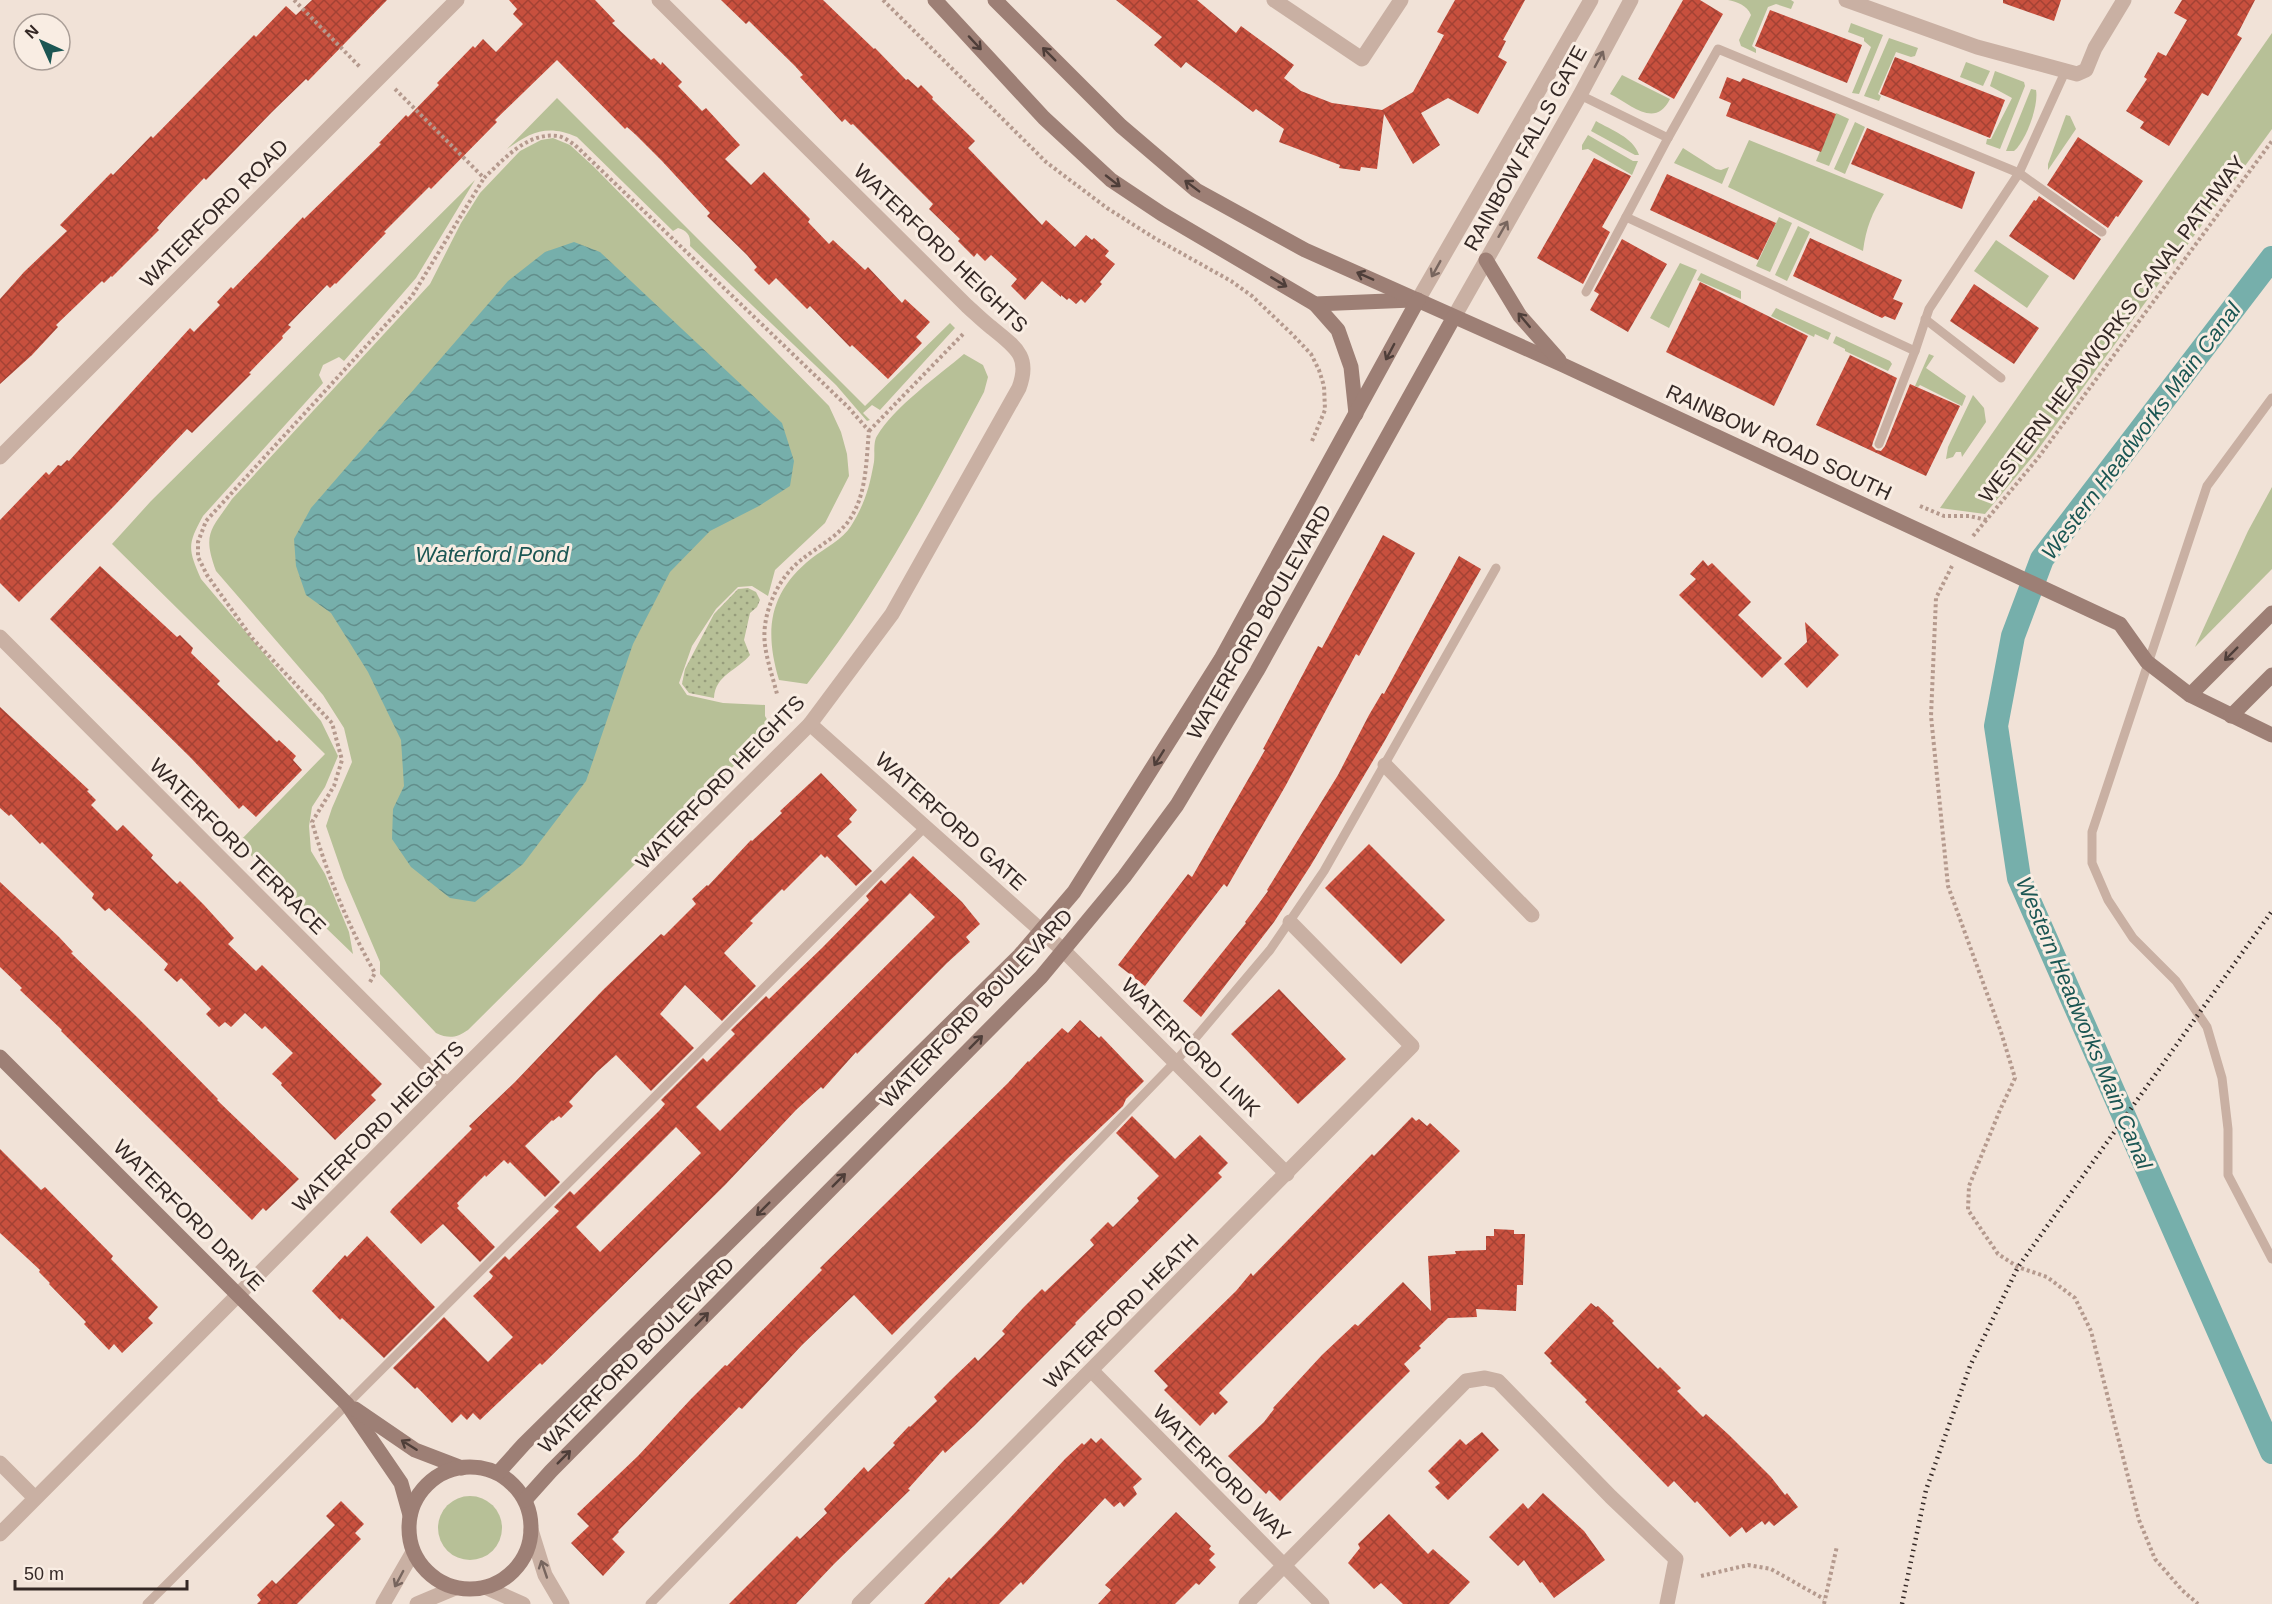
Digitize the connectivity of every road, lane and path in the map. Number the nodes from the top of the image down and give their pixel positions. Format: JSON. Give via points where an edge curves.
{"nodes":[{"id":1,"x":294,"y":0,"type":"edge"},
{"id":2,"x":457,"y":0,"type":"edge"},
{"id":3,"x":659,"y":0,"type":"edge"},
{"id":4,"x":935,"y":0,"type":"edge"},
{"id":5,"x":995,"y":0,"type":"edge"},
{"id":6,"x":1274,"y":0,"type":"edge"},
{"id":7,"x":1401,"y":0,"type":"edge"},
{"id":8,"x":1591,"y":0,"type":"edge"},
{"id":9,"x":1631,"y":0,"type":"edge"},
{"id":10,"x":1846,"y":0,"type":"edge"},
{"id":11,"x":2124,"y":0,"type":"edge"},
{"id":12,"x":361,"y":68,"type":"dead end"},
{"id":13,"x":2065,"y":72,"type":"junction"},
{"id":14,"x":395,"y":89,"type":"dead end"},
{"id":15,"x":1580,"y":95,"type":"junction"},
{"id":16,"x":1668,"y":138,"type":"junction"},
{"id":17,"x":2272,"y":141,"type":"edge"},
{"id":18,"x":2019,"y":173,"type":"junction"},
{"id":19,"x":484,"y":178,"type":"junction"},
{"id":20,"x":1626,"y":217,"type":"junction"},
{"id":21,"x":2102,"y":232,"type":"dead end"},
{"id":22,"x":1486,"y":260,"type":"junction"},
{"id":23,"x":1586,"y":292,"type":"dead end"},
{"id":24,"x":1418,"y":300,"type":"junction"},
{"id":25,"x":1315,"y":304,"type":"junction"},
{"id":26,"x":1454,"y":317,"type":"junction"},
{"id":27,"x":1926,"y":319,"type":"junction"},
{"id":28,"x":965,"y":332,"type":"dead end"},
{"id":29,"x":1915,"y":351,"type":"junction"},
{"id":30,"x":1563,"y":365,"type":"junction"},
{"id":31,"x":2001,"y":378,"type":"dead end"},
{"id":32,"x":2272,"y":398,"type":"edge"},
{"id":33,"x":1356,"y":414,"type":"junction"},
{"id":34,"x":869,"y":431,"type":"junction"},
{"id":35,"x":1879,"y":444,"type":"dead end"},
{"id":36,"x":0,"y":457,"type":"edge"},
{"id":37,"x":1920,"y":506,"type":"dead end"},
{"id":38,"x":1987,"y":520,"type":"junction"},
{"id":39,"x":1964,"y":552,"type":"junction"},
{"id":40,"x":1496,"y":568,"type":"dead end"},
{"id":41,"x":2272,"y":613,"type":"edge"},
{"id":42,"x":0,"y":637,"type":"edge"},
{"id":43,"x":2147,"y":662,"type":"junction"},
{"id":44,"x":2272,"y":675,"type":"edge"},
{"id":45,"x":777,"y":694,"type":"dead end"},
{"id":46,"x":2190,"y":695,"type":"junction"},
{"id":47,"x":2231,"y":716,"type":"junction"},
{"id":48,"x":810,"y":724,"type":"junction"},
{"id":49,"x":2272,"y":735,"type":"edge"},
{"id":50,"x":1385,"y":765,"type":"junction"},
{"id":51,"x":926,"y":826,"type":"junction"},
{"id":52,"x":1532,"y":915,"type":"dead end"},
{"id":53,"x":1290,"y":922,"type":"junction"},
{"id":54,"x":1042,"y":931,"type":"junction"},
{"id":55,"x":1064,"y":951,"type":"junction"},
{"id":56,"x":370,"y":982,"type":"dead end"},
{"id":57,"x":0,"y":1057,"type":"edge"},
{"id":58,"x":1176,"y":1061,"type":"junction"},
{"id":59,"x":447,"y":1085,"type":"junction"},
{"id":60,"x":1287,"y":1173,"type":"junction"},
{"id":61,"x":2272,"y":1259,"type":"edge"},
{"id":62,"x":239,"y":1295,"type":"junction"},
{"id":63,"x":1092,"y":1371,"type":"junction"},
{"id":64,"x":347,"y":1404,"type":"junction"},
{"id":65,"x":0,"y":1462,"type":"edge"},
{"id":66,"x":462,"y":1468,"type":"junction"},
{"id":67,"x":498,"y":1473,"type":"junction"},
{"id":68,"x":35,"y":1498,"type":"junction"},
{"id":69,"x":525,"y":1500,"type":"junction"},
{"id":70,"x":410,"y":1515,"type":"junction"},
{"id":71,"x":531,"y":1530,"type":"junction"},
{"id":72,"x":0,"y":1534,"type":"edge"},
{"id":73,"x":1837,"y":1545,"type":"dead end"},
{"id":74,"x":413,"y":1552,"type":"junction"},
{"id":75,"x":1284,"y":1566,"type":"junction"},
{"id":76,"x":1701,"y":1576,"type":"dead end"},
{"id":77,"x":455,"y":1588,"type":"junction"},
{"id":78,"x":487,"y":1588,"type":"junction"},
{"id":79,"x":1824,"y":1601,"type":"edge"},
{"id":80,"x":147,"y":1604,"type":"edge"},
{"id":81,"x":383,"y":1604,"type":"edge"},
{"id":82,"x":417,"y":1604,"type":"edge"},
{"id":83,"x":523,"y":1604,"type":"edge"},
{"id":84,"x":562,"y":1604,"type":"edge"},
{"id":85,"x":650,"y":1604,"type":"edge"},
{"id":86,"x":859,"y":1604,"type":"edge"},
{"id":87,"x":1246,"y":1604,"type":"edge"},
{"id":88,"x":1322,"y":1604,"type":"edge"},
{"id":89,"x":1667,"y":1604,"type":"edge"},
{"id":90,"x":2198,"y":1604,"type":"edge"}],
"edges":[{"from":1,"to":12,"type":"path"},
{"from":2,"to":36,"type":"street","name":"WATERFORD ROAD"},
{"from":3,"to":48,"type":"street","name":"WATERFORD HEIGHTS","via":[[967,306],[1015,346],[1023,365],[1019,388],[892,614]]},
{"from":4,"to":25,"type":"street","one_way":true,"via":[[1044,118],[1111,180]]},
{"from":24,"to":5,"type":"street","name":"RAINBOW ROAD SOUTH","one_way":true,"via":[[1305,250],[1196,190],[1121,126]]},
{"from":6,"to":7,"type":"street","via":[[1362,59]]},
{"from":8,"to":24,"type":"street","name":"RAINBOW FALLS GATE","one_way":true},
{"from":15,"to":9,"type":"street","name":"RAINBOW FALLS GATE","one_way":true},
{"from":10,"to":13,"type":"street","via":[[1977,47]]},
{"from":11,"to":13,"type":"street","via":[[2086,70],[2076,74]]},
{"from":13,"to":18,"type":"lane"},
{"from":14,"to":19,"type":"path"},
{"from":15,"to":16,"type":"lane"},
{"from":22,"to":15,"type":"street","name":"RAINBOW FALLS GATE","one_way":true},
{"from":16,"to":18,"type":"lane","via":[[1718,49]]},
{"from":16,"to":20,"type":"lane"},
{"from":17,"to":38,"type":"path","name":"WESTERN HEADWORKS CANAL PATHWAY","via":[[2038,458]]},
{"from":18,"to":21,"type":"lane"},
{"from":18,"to":27,"type":"lane"},
{"from":19,"to":34,"type":"path","via":[[518,147],[543,137],[559,136],[575,145]]},
{"from":19,"to":56,"type":"path","via":[[412,296],[206,521],[198,542],[198,557],[207,575],[252,638],[332,723],[342,760],[334,786],[312,822],[355,936],[375,973]]},
{"from":20,"to":23,"type":"lane"},
{"from":20,"to":29,"type":"lane"},
{"from":22,"to":26,"type":"street","name":"RAINBOW FALLS GATE"},
{"from":30,"to":22,"type":"street","one_way":true,"via":[[1520,316]]},
{"from":24,"to":25,"type":"street","name":"RAINBOW ROAD SOUTH"},
{"from":24,"to":26,"type":"street","name":"RAINBOW ROAD SOUTH"},
{"from":24,"to":33,"type":"street","name":"WATERFORD BOULEVARD","one_way":true},
{"from":25,"to":33,"type":"street","via":[[1338,330],[1351,367]]},
{"from":26,"to":30,"type":"street","name":"RAINBOW ROAD SOUTH"},
{"from":26,"to":55,"type":"street","name":"WATERFORD BOULEVARD","via":[[1257,671],[1177,805]]},
{"from":27,"to":29,"type":"lane"},
{"from":27,"to":31,"type":"lane"},
{"from":28,"to":34,"type":"path"},
{"from":29,"to":35,"type":"lane"},
{"from":30,"to":39,"type":"street","name":"RAINBOW ROAD SOUTH"},
{"from":32,"to":43,"type":"lane","via":[[2207,486]]},
{"from":33,"to":54,"type":"street","name":"WATERFORD BOULEVARD","one_way":true,"via":[[1221,659],[1074,892]]},
{"from":34,"to":45,"type":"path","via":[[864,488],[849,520],[791,568],[766,617],[765,644]]},
{"from":37,"to":38,"type":"path","via":[[1944,516]]},
{"from":38,"to":39,"type":"path","name":"WESTERN HEADWORKS CANAL PATHWAY"},
{"from":39,"to":43,"type":"street","name":"RAINBOW ROAD SOUTH","via":[[2121,624]]},
{"from":39,"to":90,"type":"path","name":"WESTERN HEADWORKS CANAL PATHWAY","via":[[1936,598],[1931,716],[1948,886],[2015,1078],[1969,1186],[1968,1210],[1998,1254],[2018,1267],[2047,1277],[2075,1298],[2091,1331],[2139,1520],[2155,1558]]},
{"from":40,"to":50,"type":"lane"},
{"from":41,"to":46,"type":"street","one_way":true},
{"from":42,"to":59,"type":"street","name":"WATERFORD TERRACE"},
{"from":43,"to":46,"type":"street"},
{"from":43,"to":61,"type":"lane","via":[[2092,832],[2092,863],[2108,900],[2133,938],[2176,981],[2207,1027],[2222,1077],[2228,1175]]},
{"from":44,"to":47,"type":"street"},
{"from":46,"to":47,"type":"street"},
{"from":47,"to":49,"type":"street"},
{"from":48,"to":51,"type":"street","name":"WATERFORD GATE"},
{"from":48,"to":59,"type":"street","name":"WATERFORD HEIGHTS"},
{"from":50,"to":52,"type":"street"},
{"from":50,"to":53,"type":"lane"},
{"from":51,"to":54,"type":"street","name":"WATERFORD GATE"},
{"from":51,"to":64,"type":"lane"},
{"from":53,"to":58,"type":"lane"},
{"from":53,"to":60,"type":"street","name":"WATERFORD HEATH","via":[[1412,1046]]},
{"from":54,"to":55,"type":"street","name":"WATERFORD GATE"},
{"from":54,"to":67,"type":"street","name":"WATERFORD BOULEVARD","one_way":true},
{"from":55,"to":58,"type":"street","name":"WATERFORD LINK"},
{"from":69,"to":55,"type":"street","name":"WATERFORD BOULEVARD","one_way":true},
{"from":57,"to":62,"type":"street","name":"WATERFORD DRIVE"},
{"from":58,"to":60,"type":"street","name":"WATERFORD LINK"},
{"from":58,"to":85,"type":"lane"},
{"from":59,"to":62,"type":"street","name":"WATERFORD HEIGHTS"},
{"from":60,"to":63,"type":"street","name":"WATERFORD HEATH"},
{"from":62,"to":64,"type":"street","name":"WATERFORD DRIVE"},
{"from":62,"to":68,"type":"street","name":"WATERFORD HEIGHTS"},
{"from":63,"to":75,"type":"street","name":"WATERFORD WAY"},
{"from":63,"to":86,"type":"street","name":"WATERFORD HEATH"},
{"from":66,"to":64,"type":"street","name":"WATERFORD DRIVE","one_way":true,"via":[[415,1450]]},
{"from":64,"to":70,"type":"street","name":"WATERFORD DRIVE","via":[[401,1483]]},
{"from":64,"to":80,"type":"lane"},
{"from":65,"to":68,"type":"street"},
{"from":66,"to":67,"type":"street","via":[[477,1467]]},
{"from":66,"to":70,"type":"street","via":[[440,1474],[426,1485]]},
{"from":67,"to":69,"type":"street"},
{"from":68,"to":72,"type":"street","name":"WATERFORD HEIGHTS"},
{"from":69,"to":71,"type":"street"},
{"from":70,"to":74,"type":"street","via":[[408,1533]]},
{"from":71,"to":78,"type":"street","via":[[528,1549],[518,1566],[504,1580]]},
{"from":84,"to":71,"type":"street","one_way":true,"via":[[545,1575]]},
{"from":73,"to":79,"type":"path"},
{"from":74,"to":77,"type":"street","via":[[423,1569],[437,1581]]},
{"from":74,"to":81,"type":"street","one_way":true},
{"from":75,"to":87,"type":"street"},
{"from":75,"to":88,"type":"street","name":"WATERFORD WAY"},
{"from":75,"to":89,"type":"street","via":[[1466,1382],[1485,1377],[1498,1381],[1676,1559]]},
{"from":76,"to":79,"type":"path","via":[[1748,1565],[1772,1569]]},
{"from":77,"to":78,"type":"street"},
{"from":77,"to":82,"type":"street"},
{"from":78,"to":83,"type":"street"}]}
